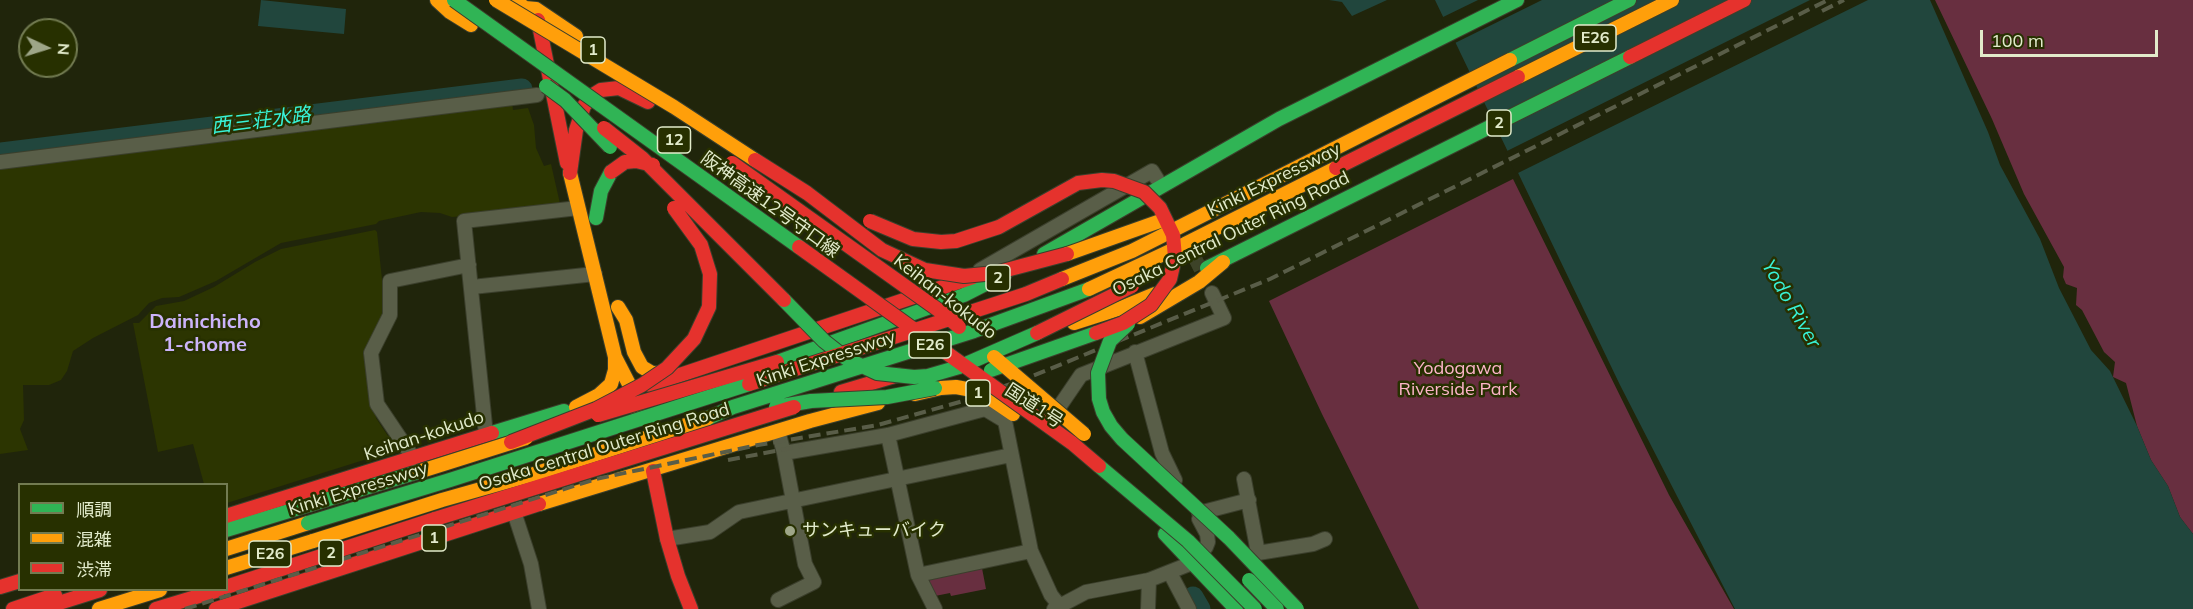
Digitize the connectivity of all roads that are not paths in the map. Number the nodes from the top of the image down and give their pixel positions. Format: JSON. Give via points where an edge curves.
{"nodes":[{"id":1,"x":437,"y":0,"type":"edge"},
{"id":2,"x":514,"y":0,"type":"edge"},
{"id":3,"x":1517,"y":0,"type":"edge"},
{"id":4,"x":1629,"y":0,"type":"edge"},
{"id":5,"x":1671,"y":0,"type":"edge"},
{"id":6,"x":1744,"y":0,"type":"edge"},
{"id":7,"x":491,"y":3,"type":"edge"},
{"id":8,"x":534,"y":3,"type":"edge"},
{"id":9,"x":451,"y":4,"type":"edge"},
{"id":10,"x":477,"y":35,"type":"dead end"},
{"id":11,"x":560,"y":62,"type":"junction"},
{"id":12,"x":543,"y":77,"type":"junction"},
{"id":13,"x":1452,"y":90,"type":"junction"},
{"id":14,"x":537,"y":95,"type":"dead end"},
{"id":15,"x":644,"y":99,"type":"junction"},
{"id":16,"x":565,"y":100,"type":"junction"},
{"id":17,"x":576,"y":130,"type":"junction"},
{"id":18,"x":0,"y":162,"type":"edge"},
{"id":19,"x":584,"y":163,"type":"dead end"},
{"id":20,"x":1348,"y":164,"type":"junction"},
{"id":21,"x":569,"y":170,"type":"junction"},
{"id":22,"x":1154,"y":175,"type":"dead end"},
{"id":23,"x":589,"y":185,"type":"dead end"},
{"id":24,"x":807,"y":193,"type":"junction"},
{"id":25,"x":697,"y":194,"type":"dead end"},
{"id":26,"x":759,"y":201,"type":"dead end"},
{"id":27,"x":578,"y":208,"type":"junction"},
{"id":28,"x":796,"y":228,"type":"dead end"},
{"id":29,"x":1070,"y":241,"type":"junction"},
{"id":30,"x":603,"y":250,"type":"dead end"},
{"id":31,"x":1223,"y":262,"type":"junction"},
{"id":32,"x":469,"y":265,"type":"junction"},
{"id":33,"x":1162,"y":270,"type":"dead end"},
{"id":34,"x":595,"y":274,"type":"junction"},
{"id":35,"x":869,"y":280,"type":"dead end"},
{"id":36,"x":1142,"y":281,"type":"dead end"},
{"id":37,"x":958,"y":282,"type":"junction"},
{"id":38,"x":472,"y":287,"type":"junction"},
{"id":39,"x":1212,"y":293,"type":"tunnel mouth"},
{"id":40,"x":888,"y":294,"type":"dead end"},
{"id":41,"x":615,"y":298,"type":"junction"},
{"id":42,"x":852,"y":305,"type":"dead end"},
{"id":43,"x":1121,"y":308,"type":"junction"},
{"id":44,"x":1092,"y":318,"type":"junction"},
{"id":45,"x":1135,"y":352,"type":"junction"},
{"id":46,"x":615,"y":357,"type":"junction"},
{"id":47,"x":706,"y":367,"type":"junction"},
{"id":48,"x":632,"y":390,"type":"junction"},
{"id":49,"x":576,"y":407,"type":"junction"},
{"id":50,"x":701,"y":421,"type":"junction"},
{"id":51,"x":810,"y":421,"type":"junction"},
{"id":52,"x":642,"y":428,"type":"junction"},
{"id":53,"x":778,"y":431,"type":"junction"},
{"id":54,"x":1080,"y":431,"type":"junction"},
{"id":55,"x":1041,"y":432,"type":"junction"},
{"id":56,"x":486,"y":435,"type":"junction"},
{"id":57,"x":888,"y":435,"type":"junction"},
{"id":58,"x":1072,"y":443,"type":"junction"},
{"id":59,"x":1096,"y":443,"type":"dead end"},
{"id":60,"x":784,"y":453,"type":"junction"},
{"id":61,"x":1011,"y":454,"type":"junction"},
{"id":62,"x":416,"y":465,"type":"junction"},
{"id":63,"x":653,"y":471,"type":"junction"},
{"id":64,"x":897,"y":477,"type":"junction"},
{"id":65,"x":1244,"y":478,"type":"dead end"},
{"id":66,"x":792,"y":500,"type":"junction"},
{"id":67,"x":1249,"y":500,"type":"junction"},
{"id":68,"x":514,"y":512,"type":"junction"},
{"id":69,"x":1193,"y":518,"type":"junction"},
{"id":70,"x":308,"y":522,"type":"junction"},
{"id":71,"x":228,"y":524,"type":"edge"},
{"id":72,"x":667,"y":539,"type":"junction"},
{"id":73,"x":1325,"y":540,"type":"dead end"},
{"id":74,"x":1212,"y":544,"type":"junction"},
{"id":75,"x":411,"y":545,"type":"junction"},
{"id":76,"x":228,"y":548,"type":"edge"},
{"id":77,"x":1031,"y":551,"type":"junction"},
{"id":78,"x":1257,"y":553,"type":"junction"},
{"id":79,"x":342,"y":554,"type":"junction"},
{"id":80,"x":1192,"y":563,"type":"junction"},
{"id":81,"x":228,"y":567,"type":"edge"},
{"id":82,"x":1241,"y":571,"type":"dead end"},
{"id":83,"x":1170,"y":573,"type":"junction"},
{"id":84,"x":228,"y":574,"type":"edge"},
{"id":85,"x":918,"y":575,"type":"junction"},
{"id":86,"x":1149,"y":580,"type":"junction"},
{"id":87,"x":18,"y":582,"type":"edge"},
{"id":88,"x":228,"y":586,"type":"edge"},
{"id":89,"x":0,"y":587,"type":"edge"},
{"id":90,"x":275,"y":590,"type":"junction"},
{"id":91,"x":35,"y":591,"type":"edge"},
{"id":92,"x":71,"y":591,"type":"edge"},
{"id":93,"x":97,"y":591,"type":"edge"},
{"id":94,"x":157,"y":591,"type":"edge"},
{"id":95,"x":178,"y":591,"type":"edge"},
{"id":96,"x":216,"y":591,"type":"edge"},
{"id":97,"x":778,"y":600,"type":"dead end"},
{"id":98,"x":0,"y":602,"type":"edge"},
{"id":99,"x":1057,"y":608,"type":"edge"},
{"id":100,"x":13,"y":609,"type":"edge"},
{"id":101,"x":40,"y":609,"type":"edge"},
{"id":102,"x":99,"y":609,"type":"edge"},
{"id":103,"x":121,"y":609,"type":"edge"},
{"id":104,"x":156,"y":609,"type":"edge"},
{"id":105,"x":216,"y":609,"type":"edge"},
{"id":106,"x":539,"y":609,"type":"edge"},
{"id":107,"x":691,"y":609,"type":"edge"},
{"id":108,"x":935,"y":609,"type":"edge"},
{"id":109,"x":1148,"y":609,"type":"edge"},
{"id":110,"x":1189,"y":609,"type":"edge"},
{"id":111,"x":1236,"y":609,"type":"edge"},
{"id":112,"x":1255,"y":609,"type":"edge"},
{"id":113,"x":1277,"y":609,"type":"edge"},
{"id":114,"x":1297,"y":609,"type":"edge"}],
"edges":[{"from":1,"to":9,"type":"main road"},
{"from":1,"to":10,"type":"main road"},
{"from":2,"to":8,"type":"main road","via":[[525,8]]},
{"from":3,"to":29,"type":"main road","name":"Osaka Central Outer Ring Road","number":"2","via":[[1279,119]]},
{"from":4,"to":13,"type":"main road","name":"Kinki Expressway","number":"E26","bridge":true},
{"from":5,"to":20,"type":"main road","name":"Kinki Expressway","number":"E26","bridge":true},
{"from":6,"to":31,"type":"main road","name":"Osaka Central Outer Ring Road","number":"2"},
{"from":7,"to":24,"type":"main road","bridge":true,"via":[[664,101]]},
{"from":7,"to":26,"type":"main road","name":"阪神高速12号守口線","number":"12"},
{"from":8,"to":11,"type":"main road"},
{"from":8,"to":12,"type":"main road"},
{"from":8,"to":15,"type":"main road","number":"1","via":[[581,40]]},
{"from":9,"to":12,"type":"main road"},
{"from":9,"to":58,"type":"main road","name":"阪神高速12号守口線","number":"1","bridge":true},
{"from":11,"to":12,"type":"main road","via":[[557,70]]},
{"from":11,"to":17,"type":"main road"},
{"from":12,"to":16,"type":"main road","bridge":true},
{"from":12,"to":21,"type":"main road"},
{"from":13,"to":24,"type":"main road","bridge":true,"via":[[1402,107],[1156,223],[1091,248],[994,273],[952,275],[914,266],[861,236]]},
{"from":13,"to":70,"type":"main road","name":"Kinki Expressway","number":"E26","bridge":true,"via":[[1132,251],[1026,294]]},
{"from":14,"to":18,"type":"street"},
{"from":15,"to":17,"type":"main road","name":"Keihan-kokudo","number":"1","via":[[619,88],[601,90],[584,106]]},
{"from":15,"to":54,"type":"main road","name":"Keihan-kokudo","number":"1","bridge":true,"via":[[944,314]]},
{"from":16,"to":36,"type":"main road","bridge":true,"via":[[642,158],[824,341],[847,359],[877,373],[928,376],[959,367],[1027,339]]},
{"from":16,"to":70,"type":"main road","bridge":true,"via":[[694,232],[707,260],[711,284],[709,306],[700,330],[667,368],[624,395],[556,426]]},
{"from":17,"to":19,"type":"main road"},
{"from":17,"to":21,"type":"main road","name":"Keihan-kokudo","number":"1"},
{"from":20,"to":33,"type":"main road","bridge":true},
{"from":20,"to":50,"type":"main road","name":"Kinki Expressway","number":"E26","bridge":true,"via":[[1073,296]]},
{"from":21,"to":27,"type":"main road","name":"Keihan-kokudo","number":"1"},
{"from":22,"to":37,"type":"street"},
{"from":23,"to":25,"type":"main road","bridge":true,"via":[[598,224],[601,191],[611,172],[626,162],[646,162]]},
{"from":24,"to":50,"type":"main road","bridge":true,"via":[[902,236],[941,242],[992,230],[1078,183],[1114,181],[1144,192],[1160,208],[1173,235],[1173,268],[1165,288],[1151,305],[1123,323],[950,384],[887,397],[797,403]]},
{"from":27,"to":32,"type":"street","via":[[464,221]]},
{"from":27,"to":34,"type":"main road","name":"Keihan-kokudo","number":"1"},
{"from":28,"to":35,"type":"main road","name":"阪神高速12号守口線"},
{"from":29,"to":37,"type":"main road"},
{"from":29,"to":62,"type":"main road","name":"Osaka Central Outer Ring Road","number":"2","bridge":true,"via":[[964,296],[777,362]]},
{"from":30,"to":41,"type":"main road","name":"Keihan-kokudo","number":"1"},
{"from":31,"to":43,"type":"main road","name":"Osaka Central Outer Ring Road","number":"2"},
{"from":31,"to":114,"type":"main road","bridge":true,"via":[[1200,282],[1128,324],[1110,341],[1098,373],[1099,399],[1103,412],[1128,445]]},
{"from":32,"to":38,"type":"street"},
{"from":32,"to":62,"type":"street","via":[[390,281],[390,315],[371,353],[377,404]]},
{"from":34,"to":38,"type":"street"},
{"from":34,"to":46,"type":"main road","name":"Keihan-kokudo","number":"1"},
{"from":37,"to":47,"type":"main road"},
{"from":38,"to":56,"type":"street"},
{"from":39,"to":45,"type":"street","via":[[1224,318]]},
{"from":40,"to":54,"type":"main road","number":"1","bridge":true},
{"from":41,"to":47,"type":"main road","via":[[638,361],[647,370],[660,374]]},
{"from":41,"to":48,"type":"main road","name":"Keihan-kokudo","number":"1"},
{"from":42,"to":58,"type":"main road","number":"1","bridge":true},
{"from":43,"to":44,"type":"main road","name":"Osaka Central Outer Ring Road","number":"2"},
{"from":43,"to":52,"type":"main road","via":[[1050,303],[1005,308]]},
{"from":44,"to":51,"type":"main road","via":[[1005,354]]},
{"from":44,"to":79,"type":"main road","name":"Osaka Central Outer Ring Road","number":"2","bridge":true,"via":[[435,519]]},
{"from":45,"to":55,"type":"street","via":[[1081,375]]},
{"from":45,"to":69,"type":"street","via":[[1165,461]]},
{"from":46,"to":48,"type":"main road","name":"Keihan-kokudo","number":"1"},
{"from":46,"to":49,"type":"main road","via":[[611,384]]},
{"from":47,"to":48,"type":"main road"},
{"from":48,"to":49,"type":"main road","name":"Keihan-kokudo"},
{"from":48,"to":52,"type":"main road","name":"Keihan-kokudo","number":"1"},
{"from":49,"to":56,"type":"main road","name":"Keihan-kokudo"},
{"from":50,"to":81,"type":"main road","name":"Kinki Expressway","number":"E26","bridge":true},
{"from":51,"to":53,"type":"main road","name":"国道1号","number":"1"},
{"from":51,"to":55,"type":"main road","name":"国道1号","number":"1","via":[[925,391],[956,387],[988,397]]},
{"from":52,"to":63,"type":"main road","name":"Keihan-kokudo","number":"1"},
{"from":53,"to":60,"type":"street"},
{"from":53,"to":63,"type":"main road","name":"国道1号","number":"1"},
{"from":54,"to":59,"type":"main road","name":"Keihan-kokudo","number":"1"},
{"from":55,"to":80,"type":"main road","name":"国道1号","number":"1","via":[[1141,510]]},
{"from":56,"to":62,"type":"main road","name":"Keihan-kokudo"},
{"from":57,"to":60,"type":"street"},
{"from":57,"to":61,"type":"street","via":[[985,409],[1005,421]]},
{"from":57,"to":64,"type":"street"},
{"from":58,"to":112,"type":"main road","number":"1","bridge":true,"via":[[1188,541]]},
{"from":60,"to":66,"type":"street"},
{"from":61,"to":64,"type":"street"},
{"from":61,"to":77,"type":"street"},
{"from":62,"to":71,"type":"main road","name":"Keihan-kokudo"},
{"from":62,"to":71,"type":"main road","name":"Osaka Central Outer Ring Road","number":"2","via":[[255,522]]},
{"from":63,"to":68,"type":"main road","number":"1"},
{"from":63,"to":72,"type":"main road","name":"Keihan-kokudo"},
{"from":64,"to":66,"type":"street"},
{"from":64,"to":85,"type":"street"},
{"from":65,"to":67,"type":"street"},
{"from":66,"to":72,"type":"street","via":[[739,512],[710,532]]},
{"from":66,"to":97,"type":"street","via":[[805,564],[814,582]]},
{"from":67,"to":69,"type":"street"},
{"from":67,"to":78,"type":"street"},
{"from":68,"to":75,"type":"main road","number":"1"},
{"from":68,"to":106,"type":"street","via":[[531,564]]},
{"from":69,"to":74,"type":"main road"},
{"from":70,"to":76,"type":"main road","name":"Kinki Expressway","number":"E26"},
{"from":72,"to":107,"type":"main road","name":"Keihan-kokudo"},
{"from":73,"to":78,"type":"street"},
{"from":74,"to":78,"type":"street","via":[[1239,553]]},
{"from":74,"to":80,"type":"street"},
{"from":75,"to":79,"type":"main road"},
{"from":75,"to":90,"type":"main road","number":"1"},
{"from":77,"to":85,"type":"street"},
{"from":77,"to":99,"type":"street"},
{"from":79,"to":84,"type":"main road"},
{"from":79,"to":88,"type":"main road","name":"Osaka Central Outer Ring Road","number":"2"},
{"from":79,"to":90,"type":"main road"},
{"from":80,"to":83,"type":"street"},
{"from":80,"to":111,"type":"main road","name":"国道1号","number":"1"},
{"from":82,"to":113,"type":"main road","bridge":true},
{"from":83,"to":86,"type":"street"},
{"from":83,"to":110,"type":"street"},
{"from":85,"to":108,"type":"street"},
{"from":86,"to":99,"type":"street","via":[[1086,592]]},
{"from":86,"to":109,"type":"street"},
{"from":87,"to":89,"type":"main road"},
{"from":90,"to":105,"type":"main road","number":"1"},
{"from":91,"to":98,"type":"main road"},
{"from":92,"to":100,"type":"main road"},
{"from":93,"to":101,"type":"main road"},
{"from":94,"to":102,"type":"main road"},
{"from":95,"to":103,"type":"main road"},
{"from":96,"to":104,"type":"main road"}]}
